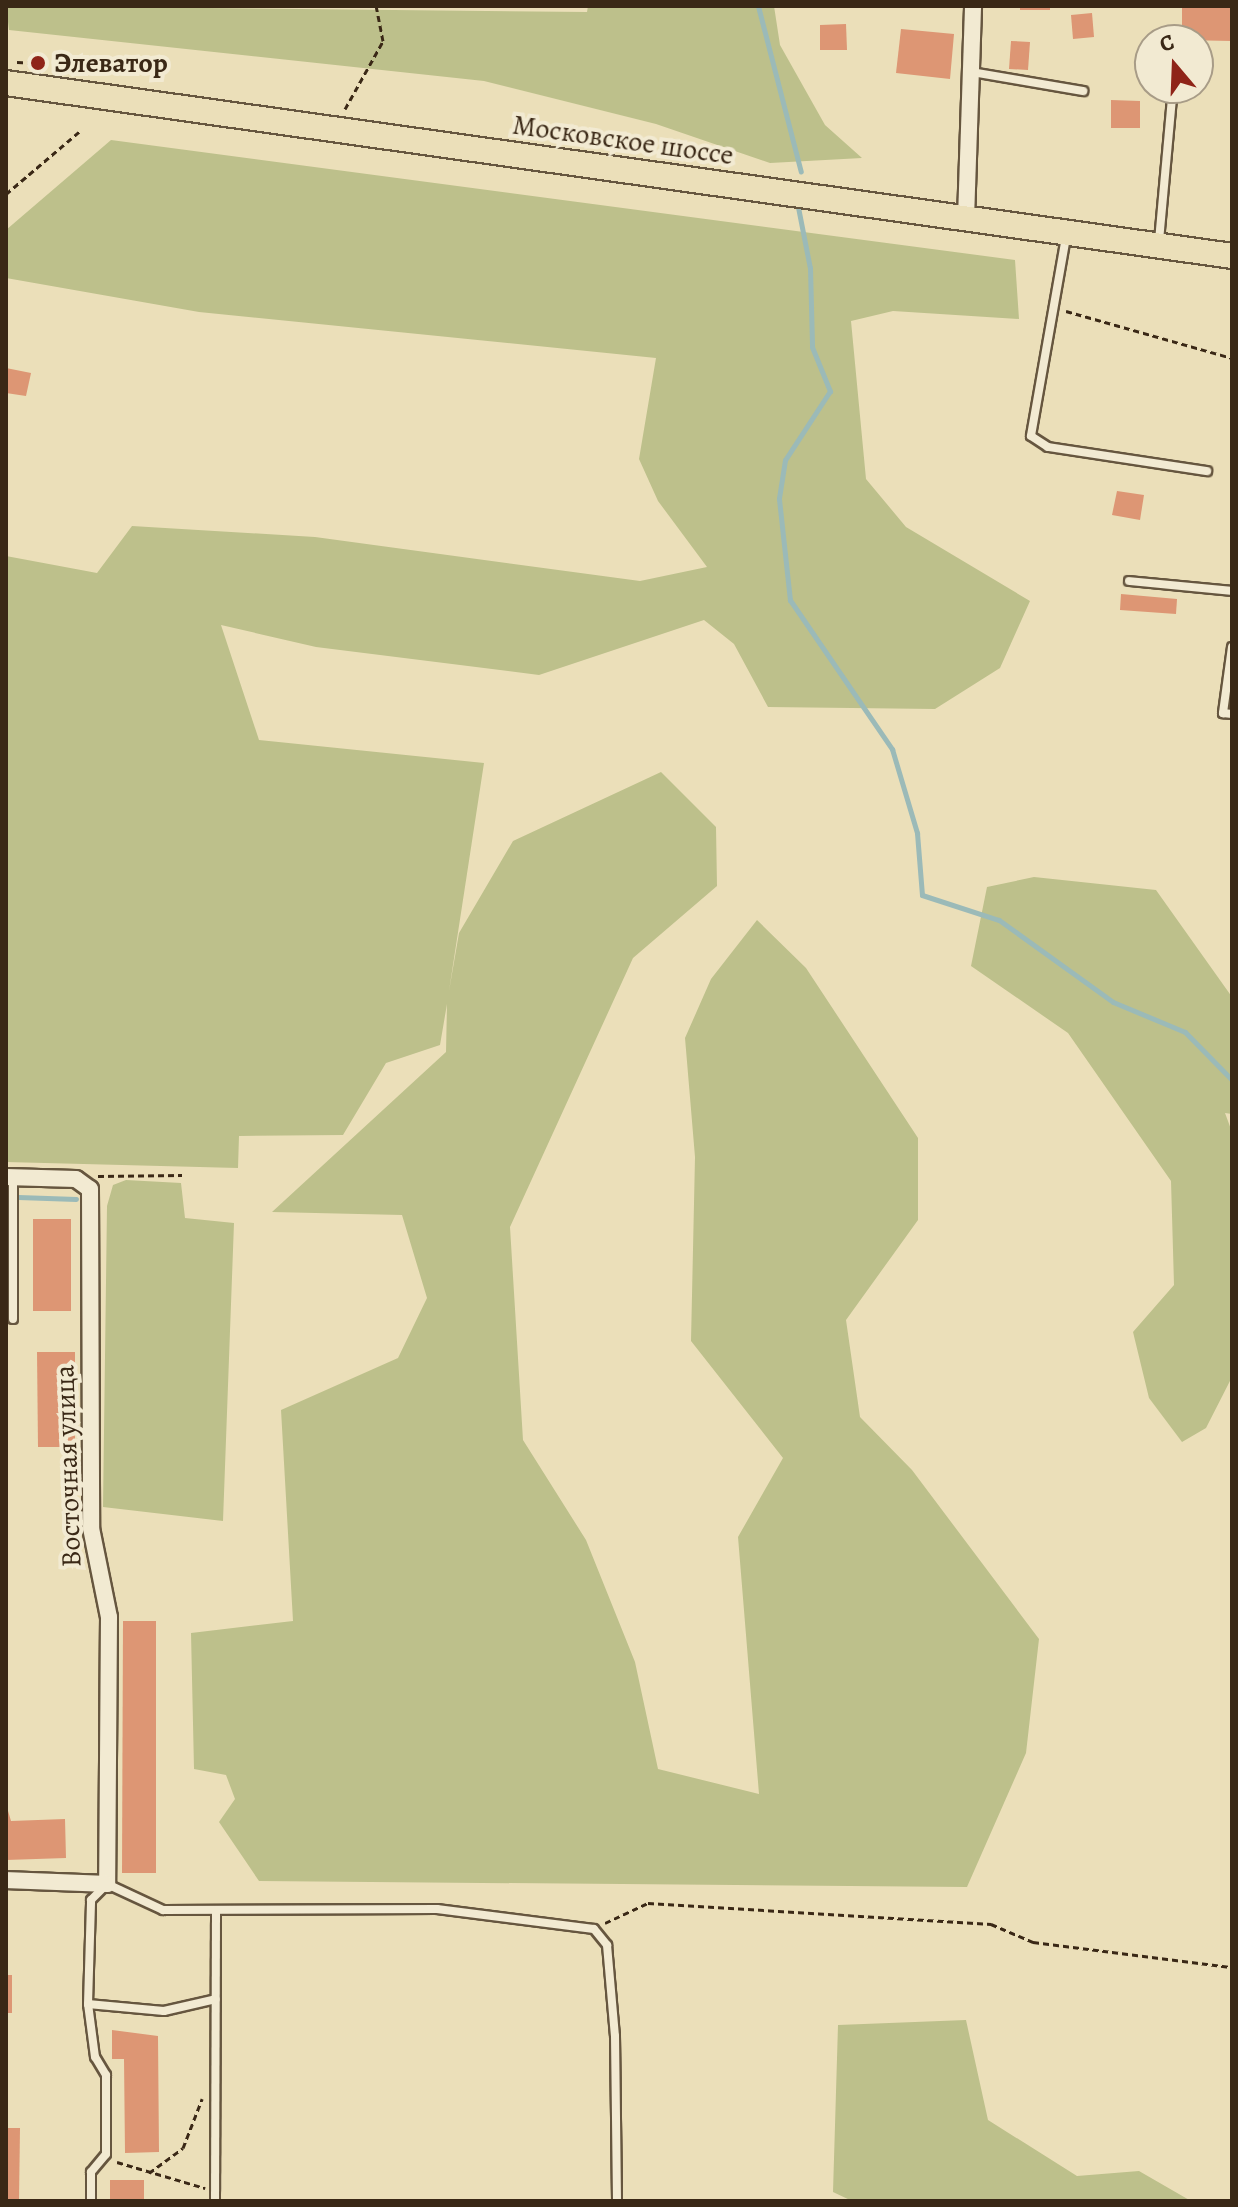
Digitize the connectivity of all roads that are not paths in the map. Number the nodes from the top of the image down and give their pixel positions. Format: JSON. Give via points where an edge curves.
{"nodes":[{"id":1,"x":973,"y":6,"type":"edge"},
{"id":2,"x":972,"y":72,"type":"junction"},
{"id":3,"x":6,"y":83,"type":"edge"},
{"id":4,"x":1083,"y":91,"type":"dead end"},
{"id":5,"x":1171,"y":104,"type":"edge"},
{"id":6,"x":966,"y":219,"type":"junction"},
{"id":7,"x":1067,"y":233,"type":"junction"},
{"id":8,"x":1158,"y":246,"type":"junction"},
{"id":9,"x":1232,"y":256,"type":"edge"},
{"id":10,"x":1207,"y":471,"type":"dead end"},
{"id":11,"x":1129,"y":581,"type":"dead end"},
{"id":12,"x":1232,"y":591,"type":"edge"},
{"id":13,"x":1232,"y":647,"type":"edge"},
{"id":14,"x":1232,"y":714,"type":"edge"},
{"id":15,"x":10,"y":1177,"type":"edge"},
{"id":16,"x":13,"y":1319,"type":"dead end"},
{"id":17,"x":6,"y":1880,"type":"edge"},
{"id":18,"x":107,"y":1884,"type":"junction"},
{"id":19,"x":216,"y":1910,"type":"junction"},
{"id":20,"x":216,"y":1999,"type":"junction"},
{"id":21,"x":88,"y":2004,"type":"junction"},
{"id":22,"x":216,"y":2196,"type":"edge"},
{"id":23,"x":91,"y":2201,"type":"edge"},
{"id":24,"x":617,"y":2201,"type":"edge"}],
"edges":[{"from":1,"to":2,"type":"street"},
{"from":2,"to":4,"type":"lane"},
{"from":2,"to":6,"type":"street"},
{"from":3,"to":6,"type":"main road","name":"Московское шоссе"},
{"from":5,"to":8,"type":"lane"},
{"from":6,"to":7,"type":"main road","name":"Московское шоссе"},
{"from":7,"to":8,"type":"main road","name":"Московское шоссе"},
{"from":7,"to":10,"type":"lane","via":[[1031,436],[1048,447]]},
{"from":8,"to":9,"type":"main road","name":"Московское шоссе"},
{"from":11,"to":12,"type":"lane"},
{"from":13,"to":14,"type":"lane","via":[[1223,713]]},
{"from":15,"to":16,"type":"lane"},
{"from":15,"to":18,"type":"street","name":"Восточная улица","via":[[87,1186],[91,1528],[109,1617]]},
{"from":17,"to":18,"type":"street"},
{"from":18,"to":19,"type":"lane","via":[[163,1910]]},
{"from":18,"to":21,"type":"lane","via":[[91,1900]]},
{"from":19,"to":20,"type":"lane"},
{"from":19,"to":24,"type":"lane","via":[[437,1909],[594,1929],[607,1945],[615,2036]]},
{"from":20,"to":21,"type":"lane","via":[[164,2011]]},
{"from":20,"to":22,"type":"lane"},
{"from":21,"to":23,"type":"lane","via":[[95,2057],[106,2075],[106,2154],[91,2172]]}]}
